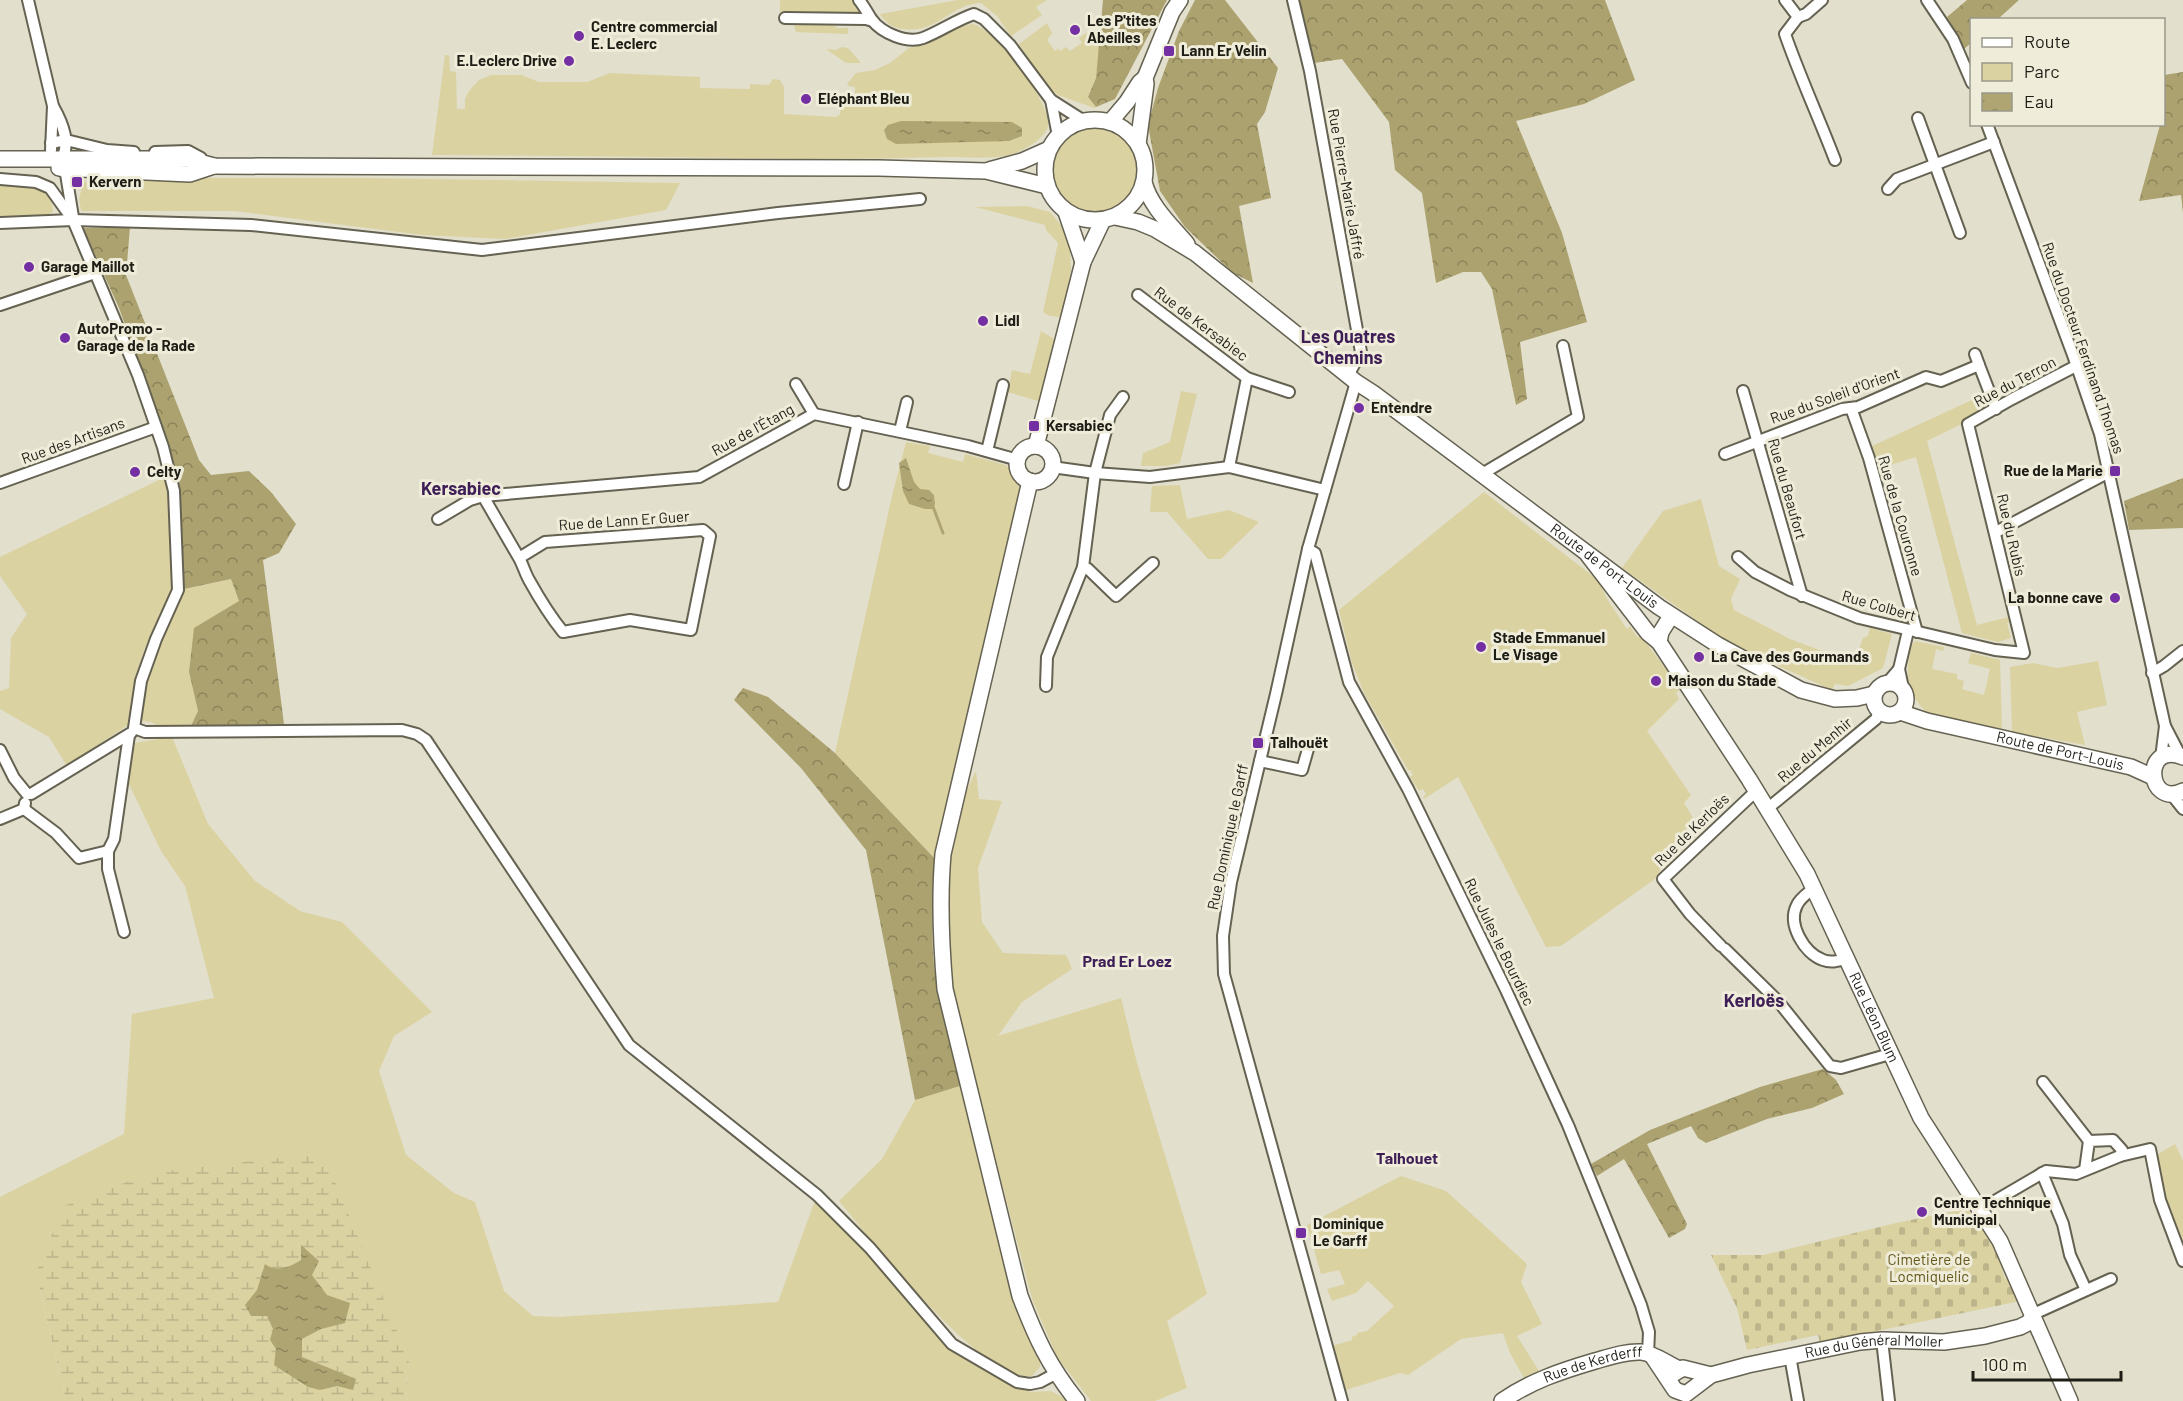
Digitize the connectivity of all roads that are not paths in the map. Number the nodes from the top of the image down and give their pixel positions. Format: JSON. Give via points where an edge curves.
{"nodes":[{"id":1,"x":28,"y":0,"type":"edge"},
{"id":2,"x":859,"y":0,"type":"edge"},
{"id":3,"x":1180,"y":0,"type":"edge"},
{"id":4,"x":1293,"y":0,"type":"edge"},
{"id":5,"x":1785,"y":0,"type":"edge"},
{"id":6,"x":1822,"y":0,"type":"edge"},
{"id":7,"x":1927,"y":0,"type":"edge"},
{"id":8,"x":785,"y":18,"type":"dead end"},
{"id":9,"x":1797,"y":18,"type":"junction"},
{"id":10,"x":873,"y":21,"type":"junction"},
{"id":11,"x":1144,"y":78,"type":"junction"},
{"id":12,"x":1970,"y":81,"type":"edge"},
{"id":13,"x":1051,"y":100,"type":"junction"},
{"id":14,"x":53,"y":106,"type":"junction"},
{"id":15,"x":1918,"y":118,"type":"dead end"},
{"id":16,"x":1084,"y":121,"type":"junction"},
{"id":17,"x":1110,"y":122,"type":"junction"},
{"id":18,"x":1988,"y":126,"type":"edge"},
{"id":19,"x":1058,"y":136,"type":"junction"},
{"id":20,"x":66,"y":140,"type":"junction"},
{"id":21,"x":1994,"y":142,"type":"junction"},
{"id":22,"x":1138,"y":144,"type":"junction"},
{"id":23,"x":1049,"y":149,"type":"junction"},
{"id":24,"x":57,"y":158,"type":"junction"},
{"id":25,"x":0,"y":159,"type":"edge"},
{"id":26,"x":1835,"y":160,"type":"dead end"},
{"id":27,"x":0,"y":164,"type":"edge"},
{"id":28,"x":1935,"y":165,"type":"junction"},
{"id":29,"x":214,"y":166,"type":"junction"},
{"id":30,"x":0,"y":169,"type":"edge"},
{"id":31,"x":986,"y":171,"type":"junction"},
{"id":32,"x":0,"y":178,"type":"edge"},
{"id":33,"x":1144,"y":182,"type":"junction"},
{"id":34,"x":1047,"y":186,"type":"junction"},
{"id":35,"x":50,"y":188,"type":"junction"},
{"id":36,"x":1888,"y":189,"type":"dead end"},
{"id":37,"x":920,"y":199,"type":"dead end"},
{"id":38,"x":1066,"y":212,"type":"junction"},
{"id":39,"x":1109,"y":218,"type":"junction"},
{"id":40,"x":73,"y":220,"type":"junction"},
{"id":41,"x":0,"y":223,"type":"edge"},
{"id":42,"x":1960,"y":233,"type":"dead end"},
{"id":43,"x":1195,"y":253,"type":"junction"},
{"id":44,"x":1083,"y":262,"type":"junction"},
{"id":45,"x":95,"y":273,"type":"junction"},
{"id":46,"x":1137,"y":295,"type":"dead end"},
{"id":47,"x":0,"y":305,"type":"edge"},
{"id":48,"x":1563,"y":346,"type":"dead end"},
{"id":49,"x":1975,"y":354,"type":"dead end"},
{"id":50,"x":1979,"y":365,"type":"junction"},
{"id":51,"x":2076,"y":366,"type":"junction"},
{"id":52,"x":1353,"y":377,"type":"junction"},
{"id":53,"x":1246,"y":378,"type":"junction"},
{"id":54,"x":796,"y":384,"type":"dead end"},
{"id":55,"x":1003,"y":385,"type":"dead end"},
{"id":56,"x":1743,"y":391,"type":"dead end"},
{"id":57,"x":1289,"y":392,"type":"dead end"},
{"id":58,"x":1123,"y":397,"type":"dead end"},
{"id":59,"x":907,"y":402,"type":"dead end"},
{"id":60,"x":1851,"y":408,"type":"junction"},
{"id":61,"x":1996,"y":409,"type":"junction"},
{"id":62,"x":814,"y":414,"type":"junction"},
{"id":63,"x":858,"y":422,"type":"junction"},
{"id":64,"x":1968,"y":424,"type":"joint"},
{"id":65,"x":156,"y":427,"type":"junction"},
{"id":66,"x":900,"y":431,"type":"junction"},
{"id":67,"x":1757,"y":441,"type":"junction"},
{"id":68,"x":1036,"y":446,"type":"junction"},
{"id":69,"x":987,"y":451,"type":"junction"},
{"id":70,"x":1725,"y":454,"type":"dead end"},
{"id":71,"x":1018,"y":460,"type":"junction"},
{"id":72,"x":1052,"y":467,"type":"junction"},
{"id":73,"x":1229,"y":467,"type":"junction"},
{"id":74,"x":2109,"y":472,"type":"junction"},
{"id":75,"x":1095,"y":473,"type":"junction"},
{"id":76,"x":1482,"y":474,"type":"junction"},
{"id":77,"x":1030,"y":480,"type":"junction"},
{"id":78,"x":0,"y":483,"type":"edge"},
{"id":79,"x":844,"y":484,"type":"dead end"},
{"id":80,"x":1325,"y":490,"type":"junction"},
{"id":81,"x":483,"y":496,"type":"junction"},
{"id":82,"x":438,"y":519,"type":"dead end"},
{"id":83,"x":1996,"y":532,"type":"junction"},
{"id":84,"x":1308,"y":549,"type":"junction"},
{"id":85,"x":1588,"y":555,"type":"junction"},
{"id":86,"x":1738,"y":557,"type":"dead end"},
{"id":87,"x":519,"y":558,"type":"junction"},
{"id":88,"x":1153,"y":563,"type":"dead end"},
{"id":89,"x":1083,"y":567,"type":"junction"},
{"id":90,"x":1802,"y":596,"type":"junction"},
{"id":91,"x":1665,"y":611,"type":"junction"},
{"id":92,"x":1643,"y":626,"type":"junction"},
{"id":93,"x":1913,"y":631,"type":"junction"},
{"id":94,"x":1659,"y":642,"type":"junction"},
{"id":95,"x":2183,"y":651,"type":"edge"},
{"id":96,"x":2024,"y":653,"type":"joint"},
{"id":97,"x":1899,"y":669,"type":"junction"},
{"id":98,"x":2152,"y":672,"type":"junction"},
{"id":99,"x":1887,"y":683,"type":"junction"},
{"id":100,"x":1046,"y":686,"type":"dead end"},
{"id":101,"x":1903,"y":701,"type":"junction"},
{"id":102,"x":1876,"y":704,"type":"junction"},
{"id":103,"x":2165,"y":726,"type":"junction"},
{"id":104,"x":132,"y":731,"type":"junction"},
{"id":105,"x":1308,"y":749,"type":"dead end"},
{"id":106,"x":0,"y":750,"type":"edge"},
{"id":107,"x":2182,"y":756,"type":"edge"},
{"id":108,"x":2159,"y":759,"type":"junction"},
{"id":109,"x":1260,"y":761,"type":"junction"},
{"id":110,"x":2131,"y":767,"type":"junction"},
{"id":111,"x":2153,"y":777,"type":"junction"},
{"id":112,"x":1756,"y":791,"type":"junction"},
{"id":113,"x":2177,"y":793,"type":"edge"},
{"id":114,"x":27,"y":794,"type":"junction"},
{"id":115,"x":24,"y":809,"type":"junction"},
{"id":116,"x":1767,"y":809,"type":"junction"},
{"id":117,"x":2183,"y":809,"type":"edge"},
{"id":118,"x":0,"y":819,"type":"edge"},
{"id":119,"x":108,"y":851,"type":"junction"},
{"id":120,"x":1814,"y":888,"type":"junction"},
{"id":121,"x":124,"y":932,"type":"dead end"},
{"id":122,"x":1846,"y":959,"type":"junction"},
{"id":123,"x":1890,"y":1054,"type":"junction"},
{"id":124,"x":2043,"y":1082,"type":"dead end"},
{"id":125,"x":2089,"y":1141,"type":"junction"},
{"id":126,"x":2120,"y":1156,"type":"junction"},
{"id":127,"x":2085,"y":1170,"type":"junction"},
{"id":128,"x":2042,"y":1173,"type":"junction"},
{"id":129,"x":1981,"y":1209,"type":"junction"},
{"id":130,"x":2183,"y":1261,"type":"edge"},
{"id":131,"x":2111,"y":1279,"type":"dead end"},
{"id":132,"x":2086,"y":1290,"type":"junction"},
{"id":133,"x":2033,"y":1317,"type":"junction"},
{"id":134,"x":1882,"y":1340,"type":"junction"},
{"id":135,"x":1651,"y":1355,"type":"junction"},
{"id":136,"x":1790,"y":1356,"type":"junction"},
{"id":137,"x":1055,"y":1374,"type":"junction"},
{"id":138,"x":1682,"y":1387,"type":"edge"},
{"id":139,"x":1077,"y":1401,"type":"edge"},
{"id":140,"x":1342,"y":1401,"type":"edge"},
{"id":141,"x":1502,"y":1401,"type":"edge"},
{"id":142,"x":1798,"y":1401,"type":"edge"},
{"id":143,"x":1889,"y":1401,"type":"edge"},
{"id":144,"x":2070,"y":1401,"type":"edge"}],
"edges":[{"from":1,"to":14,"type":"street"},
{"from":2,"to":10,"type":"street"},
{"from":3,"to":11,"type":"main road"},
{"from":4,"to":52,"type":"street","name":"Rue Pierre-Marie Jaffré","via":[[1310,71],[1361,352]]},
{"from":5,"to":9,"type":"street"},
{"from":6,"to":9,"type":"street"},
{"from":7,"to":12,"type":"street","via":[[1953,39]]},
{"from":8,"to":10,"type":"street"},
{"from":9,"to":26,"type":"street","via":[[1785,34]]},
{"from":10,"to":13,"type":"street","via":[[892,35],[909,40],[920,39],[974,14],[1010,45]]},
{"from":11,"to":17,"type":"main road"},
{"from":11,"to":22,"type":"main road"},
{"from":13,"to":16,"type":"street"},
{"from":13,"to":19,"type":"street"},
{"from":14,"to":20,"type":"street"},
{"from":14,"to":24,"type":"street"},
{"from":15,"to":28,"type":"street"},
{"from":16,"to":17,"type":"main road"},
{"from":16,"to":19,"type":"main road"},
{"from":17,"to":22,"type":"main road"},
{"from":18,"to":21,"type":"street","name":"Rue du Docteur Ferdinand Thomas"},
{"from":19,"to":23,"type":"main road"},
{"from":20,"to":24,"type":"street"},
{"from":20,"to":24,"type":"street"},
{"from":20,"to":29,"type":"street","via":[[137,153],[188,151]]},
{"from":21,"to":28,"type":"street"},
{"from":21,"to":51,"type":"street","name":"Rue du Docteur Ferdinand Thomas"},
{"from":22,"to":33,"type":"main road"},
{"from":23,"to":31,"type":"main road"},
{"from":23,"to":34,"type":"main road","via":[[1044,168]]},
{"from":24,"to":25,"type":"main road"},
{"from":24,"to":27,"type":"street"},
{"from":24,"to":29,"type":"main road","via":[[188,159]]},
{"from":24,"to":30,"type":"main road"},
{"from":24,"to":35,"type":"street"},
{"from":24,"to":40,"type":"street","via":[[66,174]]},
{"from":28,"to":36,"type":"street","via":[[1897,179]]},
{"from":28,"to":42,"type":"street"},
{"from":29,"to":31,"type":"main road"},
{"from":31,"to":34,"type":"main road"},
{"from":32,"to":35,"type":"street","via":[[36,182]]},
{"from":33,"to":39,"type":"main road","via":[[1133,203]]},
{"from":33,"to":43,"type":"main road","name":"Route de Port-Louis","via":[[1158,210]]},
{"from":34,"to":38,"type":"main road"},
{"from":35,"to":40,"type":"street"},
{"from":37,"to":40,"type":"street","via":[[482,250],[251,225]]},
{"from":38,"to":39,"type":"main road","via":[[1084,220]]},
{"from":38,"to":44,"type":"main road"},
{"from":39,"to":43,"type":"main road","name":"Route de Port-Louis","via":[[1138,222]]},
{"from":39,"to":44,"type":"main road"},
{"from":40,"to":41,"type":"street"},
{"from":40,"to":45,"type":"street"},
{"from":43,"to":52,"type":"main road","name":"Route de Port-Louis"},
{"from":44,"to":68,"type":"main road"},
{"from":45,"to":47,"type":"street"},
{"from":45,"to":65,"type":"street"},
{"from":46,"to":53,"type":"street","name":"Rue de Kersabiec"},
{"from":48,"to":76,"type":"street","via":[[1578,417]]},
{"from":49,"to":50,"type":"street"},
{"from":50,"to":60,"type":"street","name":"Rue du Soleil d'Orient","via":[[1941,381],[1926,377]]},
{"from":50,"to":61,"type":"street"},
{"from":51,"to":61,"type":"street","name":"Rue du Terron"},
{"from":51,"to":74,"type":"street","name":"Rue du Docteur Ferdinand Thomas"},
{"from":52,"to":76,"type":"main road","name":"Route de Port-Louis"},
{"from":52,"to":80,"type":"street","name":"Rue Dominique le Garff"},
{"from":53,"to":57,"type":"street","name":"Rue de Kersabiec"},
{"from":53,"to":73,"type":"street","name":"Rue de Kersabiec"},
{"from":54,"to":62,"type":"street"},
{"from":55,"to":69,"type":"street"},
{"from":56,"to":67,"type":"street","name":"Rue du Beaufort"},
{"from":58,"to":75,"type":"street","via":[[1110,415]]},
{"from":59,"to":66,"type":"street"},
{"from":60,"to":67,"type":"street","name":"Rue du Soleil d'Orient"},
{"from":60,"to":93,"type":"street","name":"Rue de la Couronne","via":[[1869,458]]},
{"from":61,"to":64,"type":"street","name":"Rue du Terron"},
{"from":62,"to":63,"type":"street","name":"Rue de l'Étang"},
{"from":62,"to":81,"type":"street","name":"Rue de l'Étang","via":[[699,477]]},
{"from":63,"to":66,"type":"street","name":"Rue de l'Étang"},
{"from":63,"to":79,"type":"street"},
{"from":64,"to":83,"type":"street","name":"Rue du Rubis"},
{"from":65,"to":78,"type":"street","name":"Rue des Artisans"},
{"from":65,"to":104,"type":"street","via":[[174,491],[178,590],[141,681]]},
{"from":66,"to":69,"type":"street","name":"Rue de l'Étang"},
{"from":67,"to":70,"type":"street","name":"Rue du Soleil d'Orient"},
{"from":67,"to":90,"type":"street","name":"Rue du Beaufort"},
{"from":68,"to":71,"type":"main road","via":[[1022,451]]},
{"from":68,"to":72,"type":"main road","via":[[1049,453]]},
{"from":69,"to":71,"type":"street","name":"Rue de l'Étang"},
{"from":71,"to":77,"type":"main road","via":[[1021,474]]},
{"from":72,"to":75,"type":"street"},
{"from":72,"to":77,"type":"main road","via":[[1041,480]]},
{"from":73,"to":75,"type":"street","via":[[1150,477]]},
{"from":73,"to":80,"type":"street"},
{"from":74,"to":83,"type":"street"},
{"from":74,"to":98,"type":"street","name":"Rue du Docteur Ferdinand Thomas"},
{"from":75,"to":89,"type":"street"},
{"from":76,"to":85,"type":"main road","name":"Route de Port-Louis"},
{"from":77,"to":137,"type":"main road","via":[[943,854],[940,939],[945,989],[1020,1296]]},
{"from":80,"to":84,"type":"street","name":"Rue Dominique le Garff"},
{"from":81,"to":82,"type":"street"},
{"from":81,"to":87,"type":"street","name":"Rue de Lann Er Guer"},
{"from":83,"to":96,"type":"street","name":"Rue du Rubis"},
{"from":84,"to":109,"type":"street","name":"Rue Dominique le Garff"},
{"from":84,"to":135,"type":"street","name":"Rue Jules le Bourdiec","via":[[1315,553],[1349,682],[1408,789],[1568,1125],[1641,1305]]},
{"from":85,"to":91,"type":"main road","name":"Route de Port-Louis"},
{"from":85,"to":92,"type":"main road","name":"Rue Léon Blum"},
{"from":86,"to":90,"type":"street","name":"Rue Colbert","via":[[1755,572]]},
{"from":87,"to":87,"type":"street","name":"Rue de Lann Er Guer","via":[[532,586],[563,632],[630,620],[691,630],[710,536],[703,530],[545,542]]},
{"from":88,"to":89,"type":"street","via":[[1116,596]]},
{"from":89,"to":100,"type":"street","via":[[1047,657]]},
{"from":90,"to":93,"type":"street","name":"Rue Colbert","via":[[1859,618]]},
{"from":91,"to":92,"type":"main road","via":[[1652,612]]},
{"from":91,"to":94,"type":"main road"},
{"from":91,"to":102,"type":"main road","name":"Route de Port-Louis","via":[[1801,690]]},
{"from":92,"to":94,"type":"main road","name":"Rue Léon Blum"},
{"from":93,"to":96,"type":"street","name":"Rue Colbert"},
{"from":93,"to":97,"type":"street"},
{"from":94,"to":112,"type":"main road","name":"Rue Léon Blum"},
{"from":95,"to":98,"type":"street"},
{"from":97,"to":99,"type":"street"},
{"from":97,"to":101,"type":"street"},
{"from":98,"to":103,"type":"street","name":"Rue du Docteur Ferdinand Thomas"},
{"from":99,"to":101,"type":"main road","via":[[1895,682]]},
{"from":99,"to":102,"type":"main road","via":[[1881,685]]},
{"from":101,"to":102,"type":"main road","via":[[1893,715]]},
{"from":101,"to":110,"type":"main road","name":"Route de Port-Louis","via":[[1927,721]]},
{"from":102,"to":116,"type":"street","name":"Rue du Menhir","via":[[1876,719]]},
{"from":103,"to":107,"type":"street","name":"Rue du Docteur Ferdinand Thomas"},
{"from":103,"to":108,"type":"street","name":"Rue du Docteur Ferdinand Thomas"},
{"from":104,"to":114,"type":"street"},
{"from":104,"to":119,"type":"street","via":[[114,839]]},
{"from":104,"to":137,"type":"street","via":[[402,730],[426,740],[629,1045],[817,1195],[870,1248],[952,1344],[1017,1382],[1040,1382]]},
{"from":105,"to":109,"type":"street","via":[[1302,770]]},
{"from":106,"to":114,"type":"street"},
{"from":107,"to":108,"type":"main road","via":[[2171,754]]},
{"from":108,"to":110,"type":"main road"},
{"from":108,"to":111,"type":"main road"},
{"from":109,"to":140,"type":"street","name":"Rue Dominique le Garff","via":[[1231,882],[1224,974]]},
{"from":110,"to":111,"type":"main road"},
{"from":111,"to":113,"type":"main road","via":[[2161,791]]},
{"from":112,"to":116,"type":"main road","name":"Rue Léon Blum"},
{"from":112,"to":123,"type":"street","name":"Rue de Kerloës","via":[[1663,879],[1690,914],[1778,1001],[1830,1066],[1841,1068]]},
{"from":113,"to":117,"type":"street"},
{"from":114,"to":115,"type":"street"},
{"from":115,"to":118,"type":"street"},
{"from":115,"to":119,"type":"street","via":[[56,833],[79,858]]},
{"from":116,"to":120,"type":"main road","name":"Rue Léon Blum"},
{"from":119,"to":121,"type":"street","via":[[108,869]]},
{"from":120,"to":122,"type":"main road","name":"Rue Léon Blum"},
{"from":120,"to":122,"type":"street","via":[[1797,905],[1797,932],[1822,960]]},
{"from":122,"to":123,"type":"main road","name":"Rue Léon Blum"},
{"from":123,"to":129,"type":"main road","name":"Rue Léon Blum","via":[[1921,1118]]},
{"from":124,"to":125,"type":"street"},
{"from":125,"to":126,"type":"street","via":[[2113,1140],[2122,1150]]},
{"from":125,"to":127,"type":"street"},
{"from":126,"to":127,"type":"street"},
{"from":126,"to":130,"type":"street","via":[[2150,1149],[2160,1200]]},
{"from":127,"to":128,"type":"street","via":[[2076,1174]]},
{"from":128,"to":129,"type":"street"},
{"from":128,"to":132,"type":"street"},
{"from":129,"to":133,"type":"main road","name":"Rue Léon Blum","via":[[2000,1241]]},
{"from":131,"to":132,"type":"street"},
{"from":132,"to":133,"type":"street","via":[[2038,1311]]},
{"from":133,"to":134,"type":"main road","name":"Rue du Général Moller","via":[[2020,1327],[1985,1336],[1944,1342]]},
{"from":133,"to":144,"type":"main road","name":"Rue Léon Blum"},
{"from":134,"to":136,"type":"main road","name":"Rue du Général Moller"},
{"from":134,"to":143,"type":"street"},
{"from":135,"to":138,"type":"main road","name":"Rue de Kerderff"},
{"from":135,"to":141,"type":"main road","name":"Rue de Kerderff","via":[[1639,1352],[1609,1357],[1548,1375]]},
{"from":136,"to":138,"type":"main road","name":"Rue du Général Moller","via":[[1711,1375]]},
{"from":136,"to":142,"type":"street"},
{"from":137,"to":139,"type":"main road"}]}
